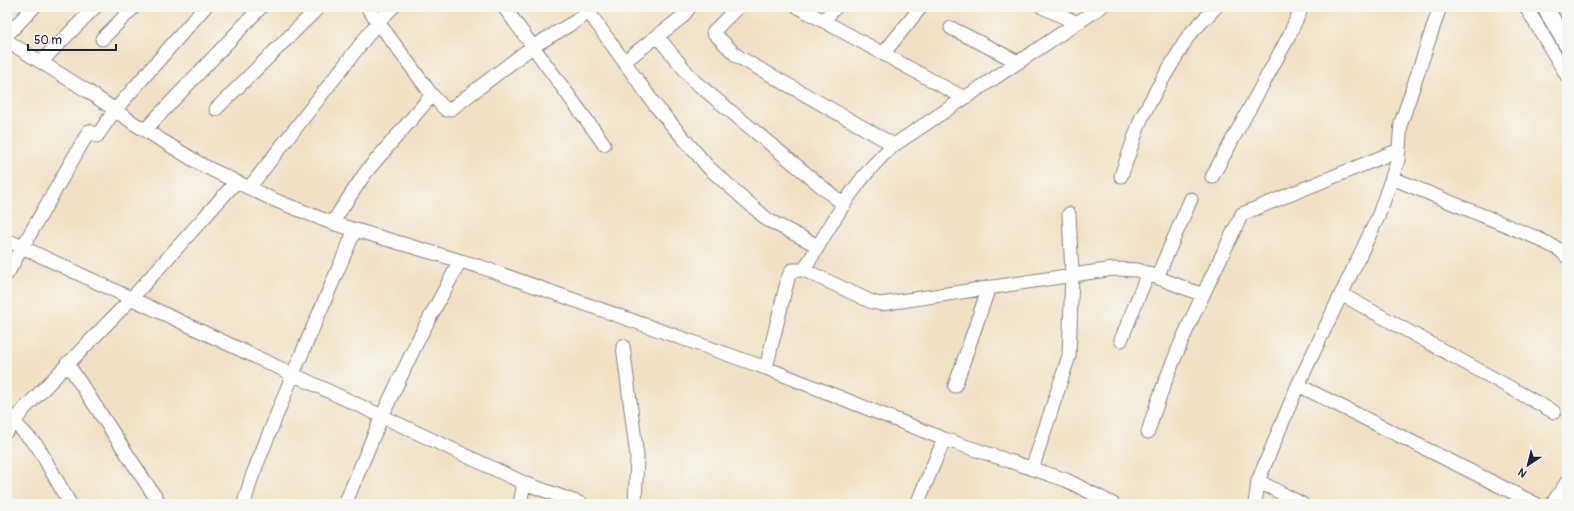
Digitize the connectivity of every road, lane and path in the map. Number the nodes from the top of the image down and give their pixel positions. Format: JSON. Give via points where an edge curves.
{"nodes":[{"id":1,"x":34,"y":7,"type":"edge"},
{"id":2,"x":95,"y":7,"type":"edge"},
{"id":3,"x":134,"y":7,"type":"edge"},
{"id":4,"x":205,"y":7,"type":"edge"},
{"id":5,"x":261,"y":7,"type":"edge"},
{"id":6,"x":319,"y":7,"type":"edge"},
{"id":7,"x":367,"y":7,"type":"edge"},
{"id":8,"x":393,"y":7,"type":"edge"},
{"id":9,"x":504,"y":7,"type":"edge"},
{"id":10,"x":690,"y":7,"type":"edge"},
{"id":11,"x":738,"y":7,"type":"edge"},
{"id":12,"x":798,"y":7,"type":"edge"},
{"id":13,"x":836,"y":7,"type":"edge"},
{"id":14,"x":921,"y":7,"type":"edge"},
{"id":15,"x":1042,"y":7,"type":"edge"},
{"id":16,"x":1101,"y":7,"type":"edge"},
{"id":17,"x":1216,"y":7,"type":"edge"},
{"id":18,"x":1302,"y":7,"type":"edge"},
{"id":19,"x":1440,"y":7,"type":"edge"},
{"id":20,"x":1526,"y":7,"type":"edge"},
{"id":21,"x":1545,"y":7,"type":"edge"},
{"id":22,"x":589,"y":9,"type":"edge"},
{"id":23,"x":823,"y":21,"type":"junction"},
{"id":24,"x":378,"y":22,"type":"junction"},
{"id":25,"x":1077,"y":23,"type":"junction"},
{"id":26,"x":951,"y":28,"type":"dead end"},
{"id":27,"x":7,"y":35,"type":"edge"},
{"id":28,"x":657,"y":36,"type":"junction"},
{"id":29,"x":102,"y":39,"type":"dead end"},
{"id":30,"x":7,"y":41,"type":"edge"},
{"id":31,"x":1567,"y":45,"type":"edge"},
{"id":32,"x":532,"y":47,"type":"junction"},
{"id":33,"x":883,"y":54,"type":"junction"},
{"id":34,"x":625,"y":61,"type":"junction"},
{"id":35,"x":41,"y":62,"type":"junction"},
{"id":36,"x":1018,"y":62,"type":"junction"},
{"id":37,"x":1567,"y":76,"type":"edge"},
{"id":38,"x":432,"y":95,"type":"junction"},
{"id":39,"x":964,"y":98,"type":"junction"},
{"id":40,"x":216,"y":109,"type":"dead end"},
{"id":41,"x":115,"y":110,"type":"junction"},
{"id":42,"x":145,"y":130,"type":"junction"},
{"id":43,"x":604,"y":144,"type":"dead end"},
{"id":44,"x":894,"y":145,"type":"junction"},
{"id":45,"x":1399,"y":150,"type":"junction"},
{"id":46,"x":1121,"y":176,"type":"dead end"},
{"id":47,"x":1212,"y":177,"type":"dead end"},
{"id":48,"x":1392,"y":178,"type":"junction"},
{"id":49,"x":236,"y":182,"type":"junction"},
{"id":50,"x":249,"y":188,"type":"junction"},
{"id":51,"x":1191,"y":199,"type":"dead end"},
{"id":52,"x":844,"y":205,"type":"junction"},
{"id":53,"x":1069,"y":214,"type":"dead end"},
{"id":54,"x":332,"y":223,"type":"junction"},
{"id":55,"x":355,"y":230,"type":"junction"},
{"id":56,"x":7,"y":240,"type":"edge"},
{"id":57,"x":818,"y":246,"type":"junction"},
{"id":58,"x":23,"y":247,"type":"junction"},
{"id":59,"x":1567,"y":257,"type":"edge"},
{"id":60,"x":460,"y":261,"type":"junction"},
{"id":61,"x":804,"y":270,"type":"junction"},
{"id":62,"x":7,"y":274,"type":"edge"},
{"id":63,"x":1072,"y":274,"type":"junction"},
{"id":64,"x":1152,"y":275,"type":"junction"},
{"id":65,"x":989,"y":287,"type":"junction"},
{"id":66,"x":1341,"y":294,"type":"junction"},
{"id":67,"x":1203,"y":295,"type":"junction"},
{"id":68,"x":131,"y":299,"type":"junction"},
{"id":69,"x":1121,"y":340,"type":"dead end"},
{"id":70,"x":623,"y":346,"type":"dead end"},
{"id":71,"x":67,"y":364,"type":"junction"},
{"id":72,"x":766,"y":368,"type":"junction"},
{"id":73,"x":293,"y":374,"type":"junction"},
{"id":74,"x":1298,"y":385,"type":"junction"},
{"id":75,"x":955,"y":386,"type":"dead end"},
{"id":76,"x":1554,"y":412,"type":"dead end"},
{"id":77,"x":382,"y":416,"type":"junction"},
{"id":78,"x":11,"y":426,"type":"edge"},
{"id":79,"x":1148,"y":432,"type":"dead end"},
{"id":80,"x":944,"y":439,"type":"junction"},
{"id":81,"x":1032,"y":469,"type":"junction"},
{"id":82,"x":1258,"y":481,"type":"junction"},
{"id":83,"x":1567,"y":482,"type":"edge"},
{"id":84,"x":524,"y":483,"type":"junction"},
{"id":85,"x":70,"y":504,"type":"edge"},
{"id":86,"x":160,"y":504,"type":"edge"},
{"id":87,"x":244,"y":504,"type":"edge"},
{"id":88,"x":345,"y":504,"type":"edge"},
{"id":89,"x":520,"y":504,"type":"edge"},
{"id":90,"x":582,"y":504,"type":"edge"},
{"id":91,"x":635,"y":504,"type":"edge"},
{"id":92,"x":918,"y":504,"type":"edge"},
{"id":93,"x":1113,"y":504,"type":"edge"},
{"id":94,"x":1255,"y":504,"type":"edge"},
{"id":95,"x":1302,"y":504,"type":"edge"},
{"id":96,"x":1536,"y":504,"type":"edge"},
{"id":97,"x":1552,"y":504,"type":"edge"}],
"edges":[{"from":1,"to":27,"type":"street"},
{"from":2,"to":35,"type":"street"},
{"from":3,"to":29,"type":"street"},
{"from":4,"to":41,"type":"street"},
{"from":5,"to":42,"type":"street"},
{"from":6,"to":40,"type":"street"},
{"from":7,"to":24,"type":"street"},
{"from":8,"to":24,"type":"street"},
{"from":9,"to":32,"type":"street"},
{"from":10,"to":28,"type":"street","via":[[682,17]]},
{"from":11,"to":44,"type":"street","via":[[713,32],[737,56]]},
{"from":12,"to":23,"type":"street"},
{"from":13,"to":23,"type":"street"},
{"from":14,"to":33,"type":"street"},
{"from":15,"to":25,"type":"street"},
{"from":16,"to":25,"type":"street"},
{"from":17,"to":46,"type":"street","via":[[1189,35],[1158,87],[1141,119]]},
{"from":18,"to":47,"type":"street","via":[[1288,38]]},
{"from":19,"to":45,"type":"street","via":[[1401,123]]},
{"from":20,"to":37,"type":"street"},
{"from":21,"to":31,"type":"main road"},
{"from":22,"to":32,"type":"street"},
{"from":22,"to":34,"type":"street"},
{"from":23,"to":33,"type":"street"},
{"from":24,"to":38,"type":"street"},
{"from":24,"to":50,"type":"street"},
{"from":25,"to":36,"type":"street"},
{"from":26,"to":36,"type":"street"},
{"from":28,"to":34,"type":"street"},
{"from":28,"to":52,"type":"street","via":[[694,81]]},
{"from":30,"to":35,"type":"street"},
{"from":32,"to":38,"type":"street","via":[[451,109],[446,110]]},
{"from":32,"to":43,"type":"street"},
{"from":33,"to":39,"type":"street"},
{"from":34,"to":57,"type":"street","via":[[655,105],[709,168],[768,220]]},
{"from":35,"to":41,"type":"street"},
{"from":36,"to":39,"type":"street"},
{"from":38,"to":54,"type":"street","via":[[366,172]]},
{"from":39,"to":44,"type":"street"},
{"from":41,"to":42,"type":"street"},
{"from":41,"to":58,"type":"street","via":[[97,136],[89,131]]},
{"from":42,"to":49,"type":"street","via":[[202,165]]},
{"from":44,"to":52,"type":"street","via":[[879,157]]},
{"from":45,"to":48,"type":"street"},
{"from":45,"to":67,"type":"street","via":[[1242,214]]},
{"from":48,"to":59,"type":"street","via":[[1537,238],[1560,250]]},
{"from":48,"to":66,"type":"street","via":[[1378,217]]},
{"from":49,"to":50,"type":"street"},
{"from":49,"to":68,"type":"street"},
{"from":50,"to":54,"type":"street"},
{"from":51,"to":64,"type":"street"},
{"from":52,"to":57,"type":"street"},
{"from":53,"to":63,"type":"street"},
{"from":54,"to":55,"type":"street"},
{"from":55,"to":60,"type":"street"},
{"from":55,"to":73,"type":"street"},
{"from":56,"to":58,"type":"street"},
{"from":57,"to":61,"type":"street"},
{"from":58,"to":62,"type":"street"},
{"from":58,"to":68,"type":"street"},
{"from":60,"to":72,"type":"street"},
{"from":60,"to":77,"type":"street","via":[[419,338]]},
{"from":61,"to":65,"type":"street","via":[[872,302],[882,304]]},
{"from":61,"to":72,"type":"street","via":[[795,269],[790,274]]},
{"from":63,"to":64,"type":"street","via":[[1113,269],[1138,270]]},
{"from":63,"to":65,"type":"street"},
{"from":63,"to":81,"type":"street","via":[[1069,356]]},
{"from":64,"to":67,"type":"street"},
{"from":64,"to":69,"type":"street"},
{"from":65,"to":75,"type":"street"},
{"from":66,"to":74,"type":"street"},
{"from":66,"to":76,"type":"street"},
{"from":67,"to":79,"type":"street","via":[[1159,395]]},
{"from":68,"to":71,"type":"street"},
{"from":68,"to":73,"type":"street"},
{"from":70,"to":91,"type":"street","via":[[636,457]]},
{"from":71,"to":78,"type":"street"},
{"from":71,"to":86,"type":"street"},
{"from":72,"to":80,"type":"street"},
{"from":73,"to":77,"type":"street"},
{"from":73,"to":87,"type":"street","via":[[251,479]]},
{"from":74,"to":82,"type":"street"},
{"from":74,"to":96,"type":"street"},
{"from":77,"to":84,"type":"street"},
{"from":77,"to":88,"type":"street"},
{"from":78,"to":85,"type":"street","via":[[38,447]]},
{"from":80,"to":81,"type":"street"},
{"from":80,"to":92,"type":"street"},
{"from":81,"to":93,"type":"street","via":[[1066,480]]},
{"from":82,"to":94,"type":"street"},
{"from":82,"to":95,"type":"street"},
{"from":83,"to":97,"type":"street"},
{"from":84,"to":89,"type":"street"},
{"from":84,"to":90,"type":"street"}]}
